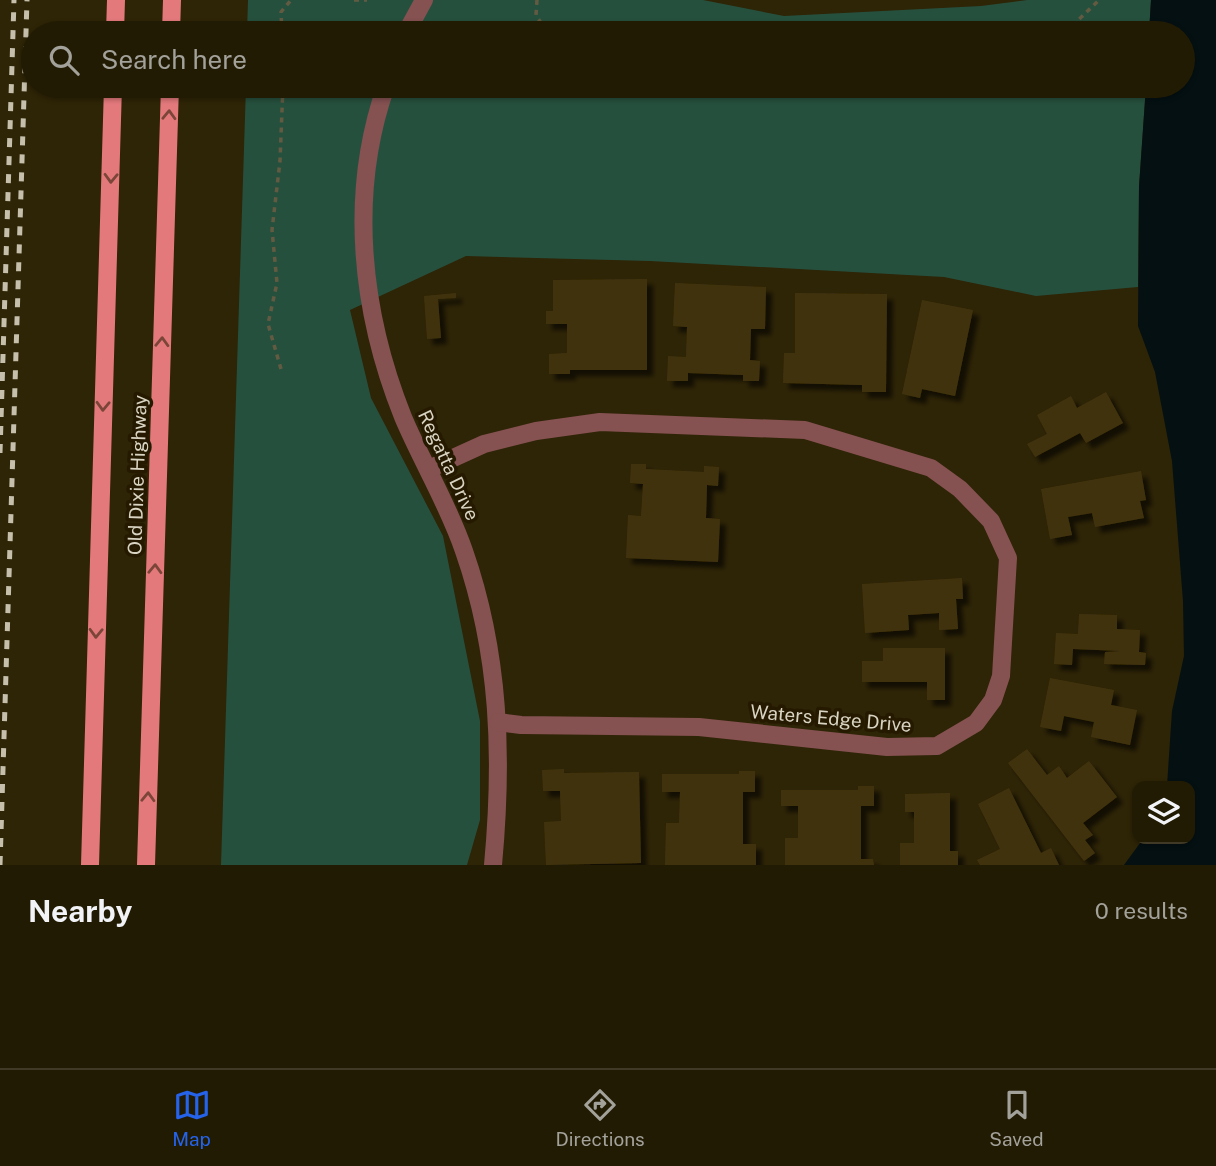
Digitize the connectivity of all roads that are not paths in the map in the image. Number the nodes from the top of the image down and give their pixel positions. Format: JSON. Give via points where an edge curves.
{"nodes":[{"id":1,"x":116,"y":0,"type":"edge"},
{"id":2,"x":172,"y":0,"type":"edge"},
{"id":3,"x":424,"y":0,"type":"edge"},
{"id":4,"x":115,"y":21,"type":"edge"},
{"id":5,"x":171,"y":21,"type":"edge"},
{"id":6,"x":413,"y":21,"type":"edge"},
{"id":7,"x":113,"y":98,"type":"edge"},
{"id":8,"x":170,"y":98,"type":"edge"},
{"id":9,"x":382,"y":98,"type":"edge"},
{"id":10,"x":429,"y":469,"type":"junction"},
{"id":11,"x":498,"y":722,"type":"junction"},
{"id":12,"x":90,"y":865,"type":"edge"},
{"id":13,"x":146,"y":865,"type":"edge"},
{"id":14,"x":493,"y":865,"type":"edge"}],
"edges":[{"from":1,"to":4,"type":"main road"},
{"from":2,"to":5,"type":"main road"},
{"from":3,"to":6,"type":"street"},
{"from":7,"to":12,"type":"main road","name":"Old Dixie Highway","one_way":true},
{"from":13,"to":8,"type":"main road","name":"Old Dixie Highway","one_way":true},
{"from":9,"to":10,"type":"street","name":"Regatta Drive","via":[[366,179],[365,268],[385,371]]},
{"from":10,"to":11,"type":"street","name":"Regatta Drive","via":[[464,552],[482,612]]},
{"from":10,"to":11,"type":"street","name":"Waters Edge Drive","via":[[484,444],[600,422],[805,430],[931,468],[991,521],[1008,558],[1001,676],[993,701],[976,723],[937,746],[887,747],[699,727]]},
{"from":11,"to":14,"type":"street","name":"Regatta Drive","via":[[499,804]]}]}
